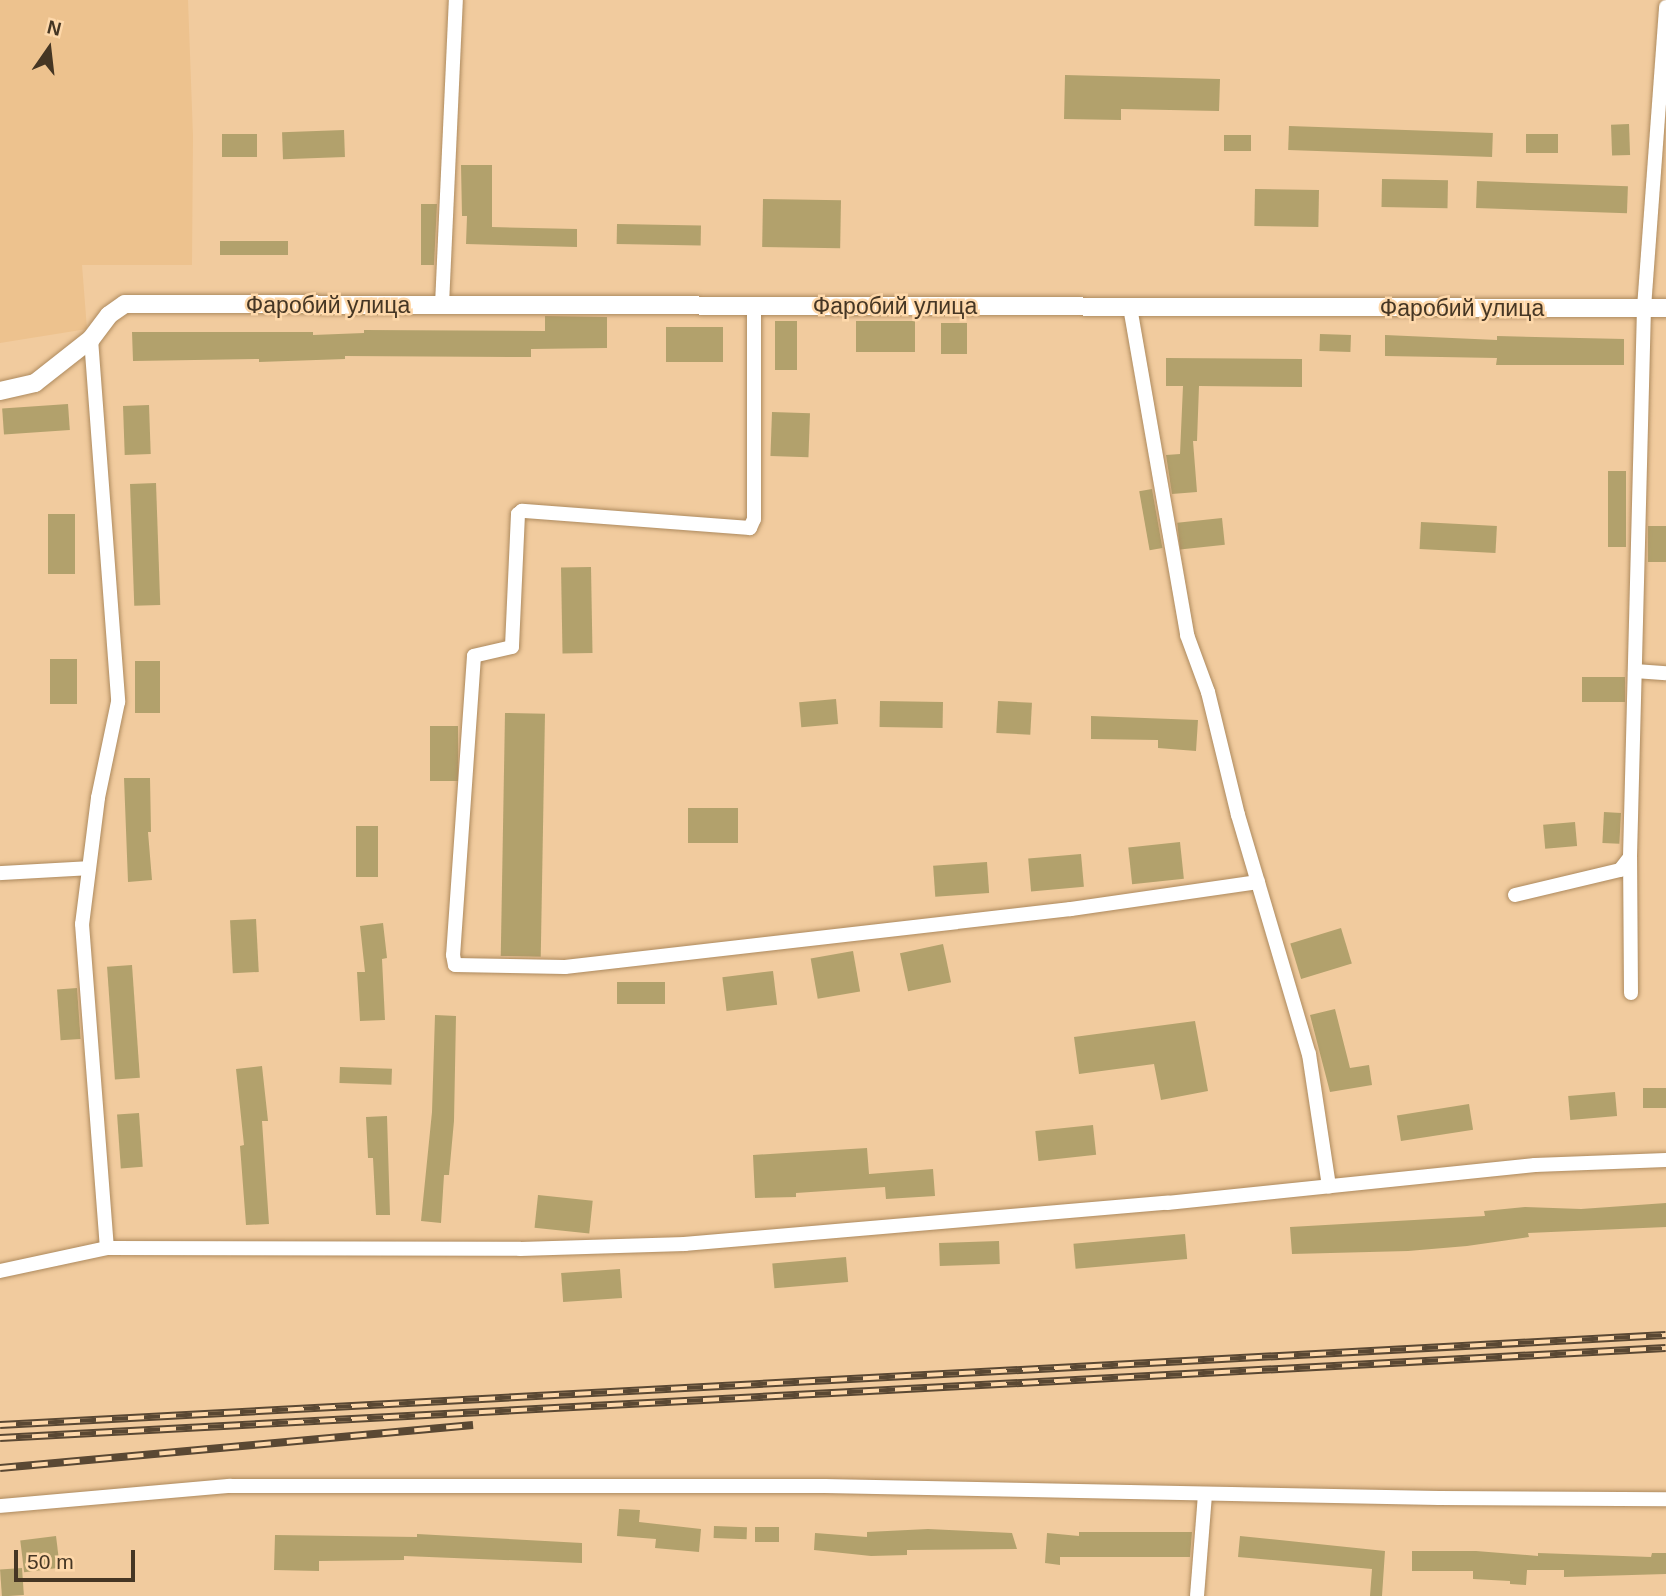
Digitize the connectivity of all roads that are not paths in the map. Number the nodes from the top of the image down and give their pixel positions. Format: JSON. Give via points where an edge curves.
{"nodes":[{"id":1,"x":456,"y":0,"type":"edge"},
{"id":2,"x":1666,"y":8,"type":"edge"},
{"id":3,"x":442,"y":305,"type":"junction"},
{"id":4,"x":754,"y":306,"type":"junction"},
{"id":5,"x":1130,"y":307,"type":"junction"},
{"id":6,"x":1644,"y":308,"type":"junction"},
{"id":7,"x":1666,"y":308,"type":"edge"},
{"id":8,"x":91,"y":339,"type":"junction"},
{"id":9,"x":0,"y":391,"type":"edge"},
{"id":10,"x":1635,"y":671,"type":"junction"},
{"id":11,"x":1666,"y":673,"type":"edge"},
{"id":12,"x":1630,"y":857,"type":"junction"},
{"id":13,"x":89,"y":868,"type":"junction"},
{"id":14,"x":0,"y":873,"type":"edge"},
{"id":15,"x":1258,"y":882,"type":"junction"},
{"id":16,"x":1515,"y":895,"type":"dead end"},
{"id":17,"x":1631,"y":992,"type":"dead end"},
{"id":18,"x":1666,"y":1160,"type":"edge"},
{"id":19,"x":1329,"y":1186,"type":"junction"},
{"id":20,"x":107,"y":1248,"type":"junction"},
{"id":21,"x":0,"y":1271,"type":"edge"},
{"id":22,"x":1205,"y":1494,"type":"junction"},
{"id":23,"x":1666,"y":1499,"type":"edge"},
{"id":24,"x":0,"y":1506,"type":"edge"},
{"id":25,"x":1198,"y":1596,"type":"edge"}],
"edges":[{"from":1,"to":3,"type":"street"},
{"from":2,"to":6,"type":"street"},
{"from":3,"to":4,"type":"street","name":"Фаробий улица"},
{"from":3,"to":8,"type":"street","name":"Фаробий улица","via":[[125,304],[109,315]]},
{"from":4,"to":5,"type":"street","name":"Фаробий улица"},
{"from":4,"to":15,"type":"street","via":[[754,519],[750,528],[518,514],[512,647],[474,656],[455,965],[565,967],[1072,909]]},
{"from":5,"to":6,"type":"street","name":"Фаробий улица"},
{"from":5,"to":15,"type":"street","via":[[1186,635],[1208,692]]},
{"from":6,"to":7,"type":"street","name":"Фаробий улица"},
{"from":6,"to":10,"type":"street"},
{"from":8,"to":9,"type":"street","via":[[36,383]]},
{"from":8,"to":13,"type":"street","via":[[118,702]]},
{"from":10,"to":11,"type":"street"},
{"from":10,"to":12,"type":"street"},
{"from":12,"to":16,"type":"street","via":[[1620,870]]},
{"from":12,"to":17,"type":"street"},
{"from":13,"to":14,"type":"street"},
{"from":13,"to":20,"type":"street","via":[[82,924]]},
{"from":15,"to":19,"type":"street","via":[[1309,1054]]},
{"from":18,"to":19,"type":"street","via":[[1535,1165]]},
{"from":19,"to":20,"type":"street","via":[[685,1244],[520,1250]]},
{"from":20,"to":21,"type":"street"},
{"from":22,"to":23,"type":"street"},
{"from":22,"to":24,"type":"street","via":[[825,1486],[229,1486]]},
{"from":22,"to":25,"type":"street"}]}
